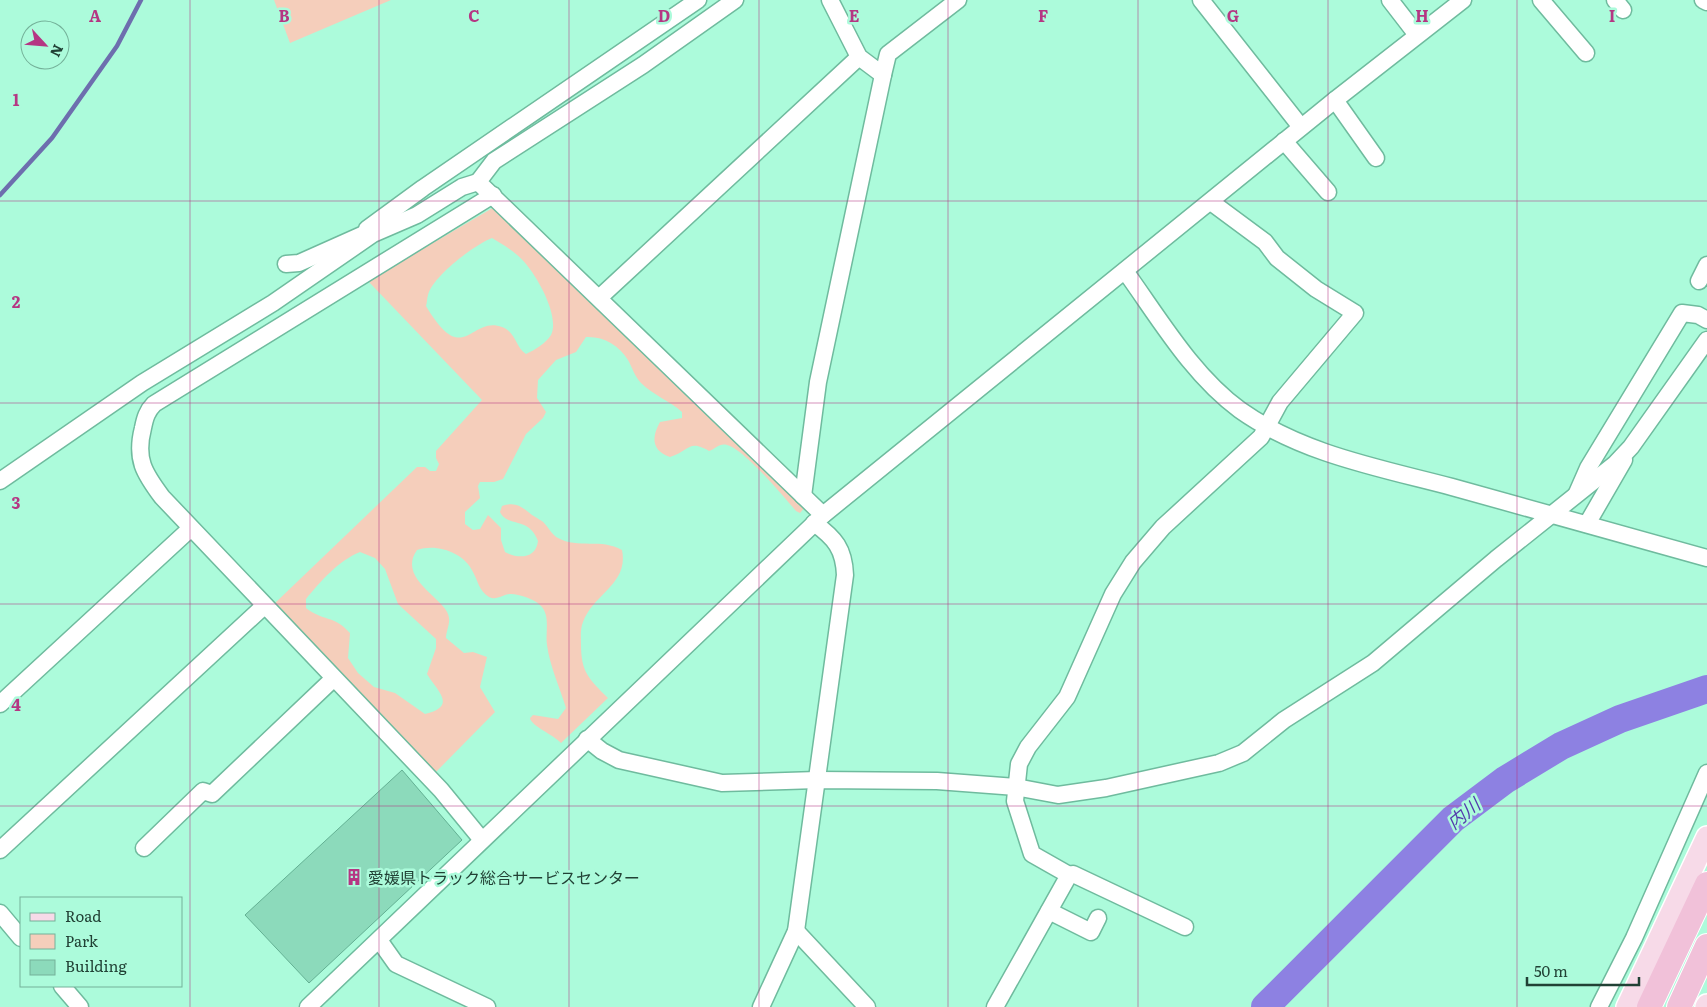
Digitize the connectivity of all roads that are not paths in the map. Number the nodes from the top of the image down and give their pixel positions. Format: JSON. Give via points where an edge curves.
{"nodes":[{"id":1,"x":698,"y":0,"type":"edge"},
{"id":2,"x":735,"y":0,"type":"edge"},
{"id":3,"x":830,"y":0,"type":"edge"},
{"id":4,"x":958,"y":0,"type":"edge"},
{"id":5,"x":1201,"y":0,"type":"edge"},
{"id":6,"x":1390,"y":0,"type":"edge"},
{"id":7,"x":1463,"y":0,"type":"edge"},
{"id":8,"x":1542,"y":0,"type":"edge"},
{"id":9,"x":1703,"y":0,"type":"edge"},
{"id":10,"x":1707,"y":2,"type":"edge"},
{"id":11,"x":1417,"y":35,"type":"junction"},
{"id":12,"x":1586,"y":53,"type":"dead end"},
{"id":13,"x":859,"y":57,"type":"junction"},
{"id":14,"x":883,"y":75,"type":"junction"},
{"id":15,"x":1335,"y":100,"type":"junction"},
{"id":16,"x":1302,"y":127,"type":"junction"},
{"id":17,"x":1284,"y":141,"type":"junction"},
{"id":18,"x":1376,"y":158,"type":"dead end"},
{"id":19,"x":478,"y":182,"type":"junction"},
{"id":20,"x":1328,"y":192,"type":"dead end"},
{"id":21,"x":493,"y":195,"type":"junction"},
{"id":22,"x":1212,"y":202,"type":"junction"},
{"id":23,"x":368,"y":234,"type":"junction"},
{"id":24,"x":286,"y":264,"type":"dead end"},
{"id":25,"x":1707,"y":265,"type":"edge"},
{"id":26,"x":1125,"y":271,"type":"junction"},
{"id":27,"x":1699,"y":281,"type":"dead end"},
{"id":28,"x":598,"y":298,"type":"junction"},
{"id":29,"x":1707,"y":320,"type":"edge"},
{"id":30,"x":1707,"y":340,"type":"edge"},
{"id":31,"x":1267,"y":428,"type":"junction"},
{"id":32,"x":1631,"y":447,"type":"junction"},
{"id":33,"x":0,"y":481,"type":"edge"},
{"id":34,"x":803,"y":496,"type":"junction"},
{"id":35,"x":1575,"y":498,"type":"junction"},
{"id":36,"x":1553,"y":515,"type":"junction"},
{"id":37,"x":819,"y":519,"type":"junction"},
{"id":38,"x":1587,"y":524,"type":"junction"},
{"id":39,"x":190,"y":529,"type":"junction"},
{"id":40,"x":1707,"y":558,"type":"edge"},
{"id":41,"x":264,"y":606,"type":"junction"},
{"id":42,"x":333,"y":679,"type":"junction"},
{"id":43,"x":0,"y":704,"type":"edge"},
{"id":44,"x":587,"y":739,"type":"junction"},
{"id":45,"x":1707,"y":772,"type":"edge"},
{"id":46,"x":816,"y":780,"type":"junction"},
{"id":47,"x":1016,"y":787,"type":"junction"},
{"id":48,"x":1707,"y":837,"type":"edge"},
{"id":49,"x":482,"y":840,"type":"junction"},
{"id":50,"x":144,"y":848,"type":"dead end"},
{"id":51,"x":0,"y":850,"type":"edge"},
{"id":52,"x":1069,"y":874,"type":"junction"},
{"id":53,"x":1707,"y":884,"type":"edge"},
{"id":54,"x":1049,"y":911,"type":"junction"},
{"id":55,"x":0,"y":913,"type":"edge"},
{"id":56,"x":1098,"y":918,"type":"dead end"},
{"id":57,"x":1186,"y":927,"type":"dead end"},
{"id":58,"x":796,"y":931,"type":"junction"},
{"id":59,"x":20,"y":937,"type":"edge"},
{"id":60,"x":379,"y":940,"type":"junction"},
{"id":61,"x":1707,"y":946,"type":"edge"},
{"id":62,"x":63,"y":987,"type":"edge"},
{"id":63,"x":80,"y":1007,"type":"edge"},
{"id":64,"x":308,"y":1007,"type":"edge"},
{"id":65,"x":487,"y":1007,"type":"edge"},
{"id":66,"x":761,"y":1007,"type":"edge"},
{"id":67,"x":867,"y":1007,"type":"edge"},
{"id":68,"x":995,"y":1007,"type":"edge"},
{"id":69,"x":1599,"y":1007,"type":"edge"},
{"id":70,"x":1627,"y":1007,"type":"edge"},
{"id":71,"x":1649,"y":1007,"type":"edge"},
{"id":72,"x":1679,"y":1007,"type":"edge"}],
"edges":[{"from":1,"to":23,"type":"street","via":[[423,188]]},
{"from":2,"to":19,"type":"street","via":[[643,65],[494,161]]},
{"from":3,"to":13,"type":"street"},
{"from":4,"to":14,"type":"street","via":[[888,54]]},
{"from":5,"to":16,"type":"street"},
{"from":6,"to":11,"type":"street"},
{"from":7,"to":11,"type":"street"},
{"from":8,"to":12,"type":"street"},
{"from":9,"to":10,"type":"street"},
{"from":11,"to":15,"type":"street"},
{"from":13,"to":14,"type":"street"},
{"from":13,"to":28,"type":"street"},
{"from":14,"to":34,"type":"street","via":[[818,382]]},
{"from":15,"to":16,"type":"street"},
{"from":15,"to":18,"type":"street"},
{"from":16,"to":17,"type":"street"},
{"from":17,"to":20,"type":"street"},
{"from":17,"to":22,"type":"street"},
{"from":19,"to":21,"type":"street"},
{"from":19,"to":23,"type":"street","via":[[462,187],[417,215]]},
{"from":21,"to":28,"type":"street"},
{"from":21,"to":39,"type":"street","via":[[147,411],[138,446],[143,468],[162,497]]},
{"from":22,"to":26,"type":"street"},
{"from":22,"to":31,"type":"street","via":[[1265,242],[1277,258],[1316,289],[1354,313],[1280,402]]},
{"from":23,"to":24,"type":"street","via":[[299,263]]},
{"from":23,"to":33,"type":"street","via":[[280,298],[142,383]]},
{"from":25,"to":27,"type":"street"},
{"from":26,"to":31,"type":"street","via":[[1208,380]]},
{"from":26,"to":37,"type":"street"},
{"from":28,"to":34,"type":"street"},
{"from":29,"to":35,"type":"street","via":[[1682,313],[1588,468]]},
{"from":30,"to":32,"type":"street"},
{"from":31,"to":36,"type":"street","via":[[1340,456]]},
{"from":31,"to":47,"type":"street","via":[[1254,445],[1163,527],[1133,562],[1112,594],[1067,696],[1019,764]]},
{"from":32,"to":35,"type":"street"},
{"from":32,"to":38,"type":"street"},
{"from":34,"to":37,"type":"street"},
{"from":35,"to":36,"type":"street"},
{"from":36,"to":38,"type":"street"},
{"from":36,"to":47,"type":"street","via":[[1373,663],[1284,720],[1243,753],[1179,773],[1083,792],[1058,795]]},
{"from":37,"to":44,"type":"street"},
{"from":37,"to":46,"type":"street","via":[[838,544],[845,575]]},
{"from":38,"to":40,"type":"street"},
{"from":39,"to":41,"type":"street"},
{"from":39,"to":43,"type":"street"},
{"from":41,"to":42,"type":"street"},
{"from":41,"to":51,"type":"street"},
{"from":42,"to":49,"type":"street","via":[[441,790]]},
{"from":42,"to":50,"type":"street","via":[[212,794],[203,791]]},
{"from":44,"to":46,"type":"street","via":[[620,760],[708,782]]},
{"from":44,"to":49,"type":"street"},
{"from":45,"to":69,"type":"street","via":[[1634,938]]},
{"from":46,"to":47,"type":"street","via":[[937,781]]},
{"from":46,"to":58,"type":"street"},
{"from":47,"to":52,"type":"street","via":[[1018,817],[1032,854]]},
{"from":48,"to":70,"type":"main road"},
{"from":49,"to":60,"type":"street"},
{"from":52,"to":54,"type":"street"},
{"from":52,"to":57,"type":"street"},
{"from":53,"to":71,"type":"highway"},
{"from":54,"to":56,"type":"street","via":[[1091,932]]},
{"from":54,"to":68,"type":"street"},
{"from":55,"to":59,"type":"street"},
{"from":58,"to":66,"type":"street"},
{"from":58,"to":67,"type":"street"},
{"from":60,"to":64,"type":"street"},
{"from":60,"to":65,"type":"street","via":[[396,964]]},
{"from":61,"to":72,"type":"highway"},
{"from":62,"to":63,"type":"street"}]}
